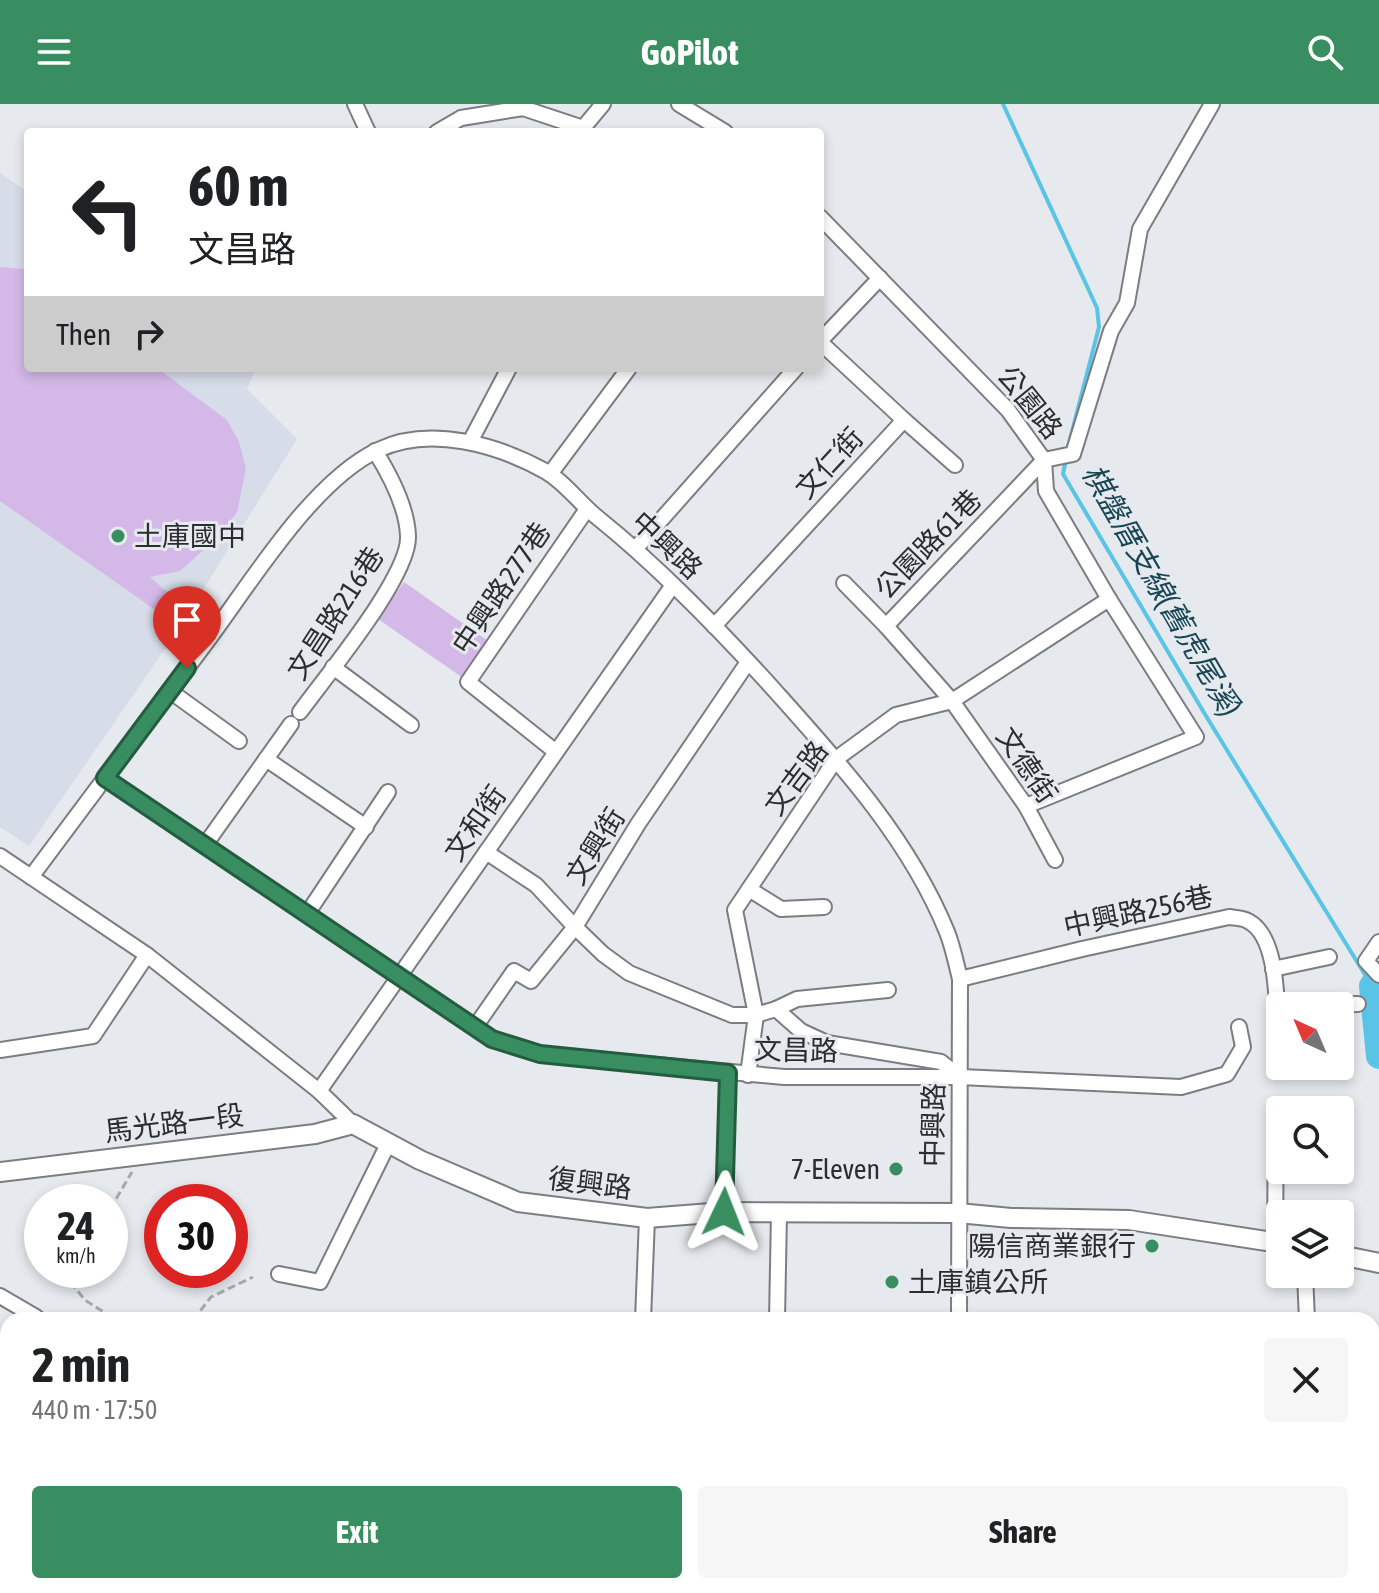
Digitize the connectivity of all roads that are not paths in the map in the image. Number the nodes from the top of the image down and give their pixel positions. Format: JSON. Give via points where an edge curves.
{"nodes":[{"id":1,"x":355,"y":104,"type":"edge"},
{"id":2,"x":603,"y":104,"type":"edge"},
{"id":3,"x":679,"y":104,"type":"edge"},
{"id":4,"x":1212,"y":104,"type":"edge"},
{"id":5,"x":525,"y":106,"type":"edge"},
{"id":6,"x":458,"y":111,"type":"edge"},
{"id":7,"x":366,"y":128,"type":"edge"},
{"id":8,"x":441,"y":128,"type":"edge"},
{"id":9,"x":579,"y":128,"type":"edge"},
{"id":10,"x":585,"y":128,"type":"edge"},
{"id":11,"x":718,"y":128,"type":"edge"},
{"id":12,"x":824,"y":221,"type":"edge"},
{"id":13,"x":880,"y":278,"type":"junction"},
{"id":14,"x":824,"y":337,"type":"edge"},
{"id":15,"x":824,"y":345,"type":"edge"},
{"id":16,"x":507,"y":372,"type":"edge"},
{"id":17,"x":626,"y":372,"type":"edge"},
{"id":18,"x":792,"y":372,"type":"edge"},
{"id":19,"x":904,"y":420,"type":"junction"},
{"id":20,"x":470,"y":442,"type":"junction"},
{"id":21,"x":375,"y":451,"type":"junction"},
{"id":22,"x":1044,"y":460,"type":"junction"},
{"id":23,"x":955,"y":465,"type":"dead end"},
{"id":24,"x":550,"y":474,"type":"junction"},
{"id":25,"x":587,"y":509,"type":"junction"},
{"id":26,"x":636,"y":548,"type":"junction"},
{"id":27,"x":844,"y":583,"type":"dead end"},
{"id":28,"x":673,"y":585,"type":"junction"},
{"id":29,"x":1109,"y":599,"type":"junction"},
{"id":30,"x":714,"y":626,"type":"junction"},
{"id":31,"x":886,"y":626,"type":"junction"},
{"id":32,"x":748,"y":662,"type":"junction"},
{"id":33,"x":333,"y":667,"type":"junction"},
{"id":34,"x":170,"y":691,"type":"junction"},
{"id":35,"x":952,"y":701,"type":"junction"},
{"id":36,"x":411,"y":725,"type":"dead end"},
{"id":37,"x":239,"y":741,"type":"dead end"},
{"id":38,"x":556,"y":752,"type":"junction"},
{"id":39,"x":266,"y":759,"type":"junction"},
{"id":40,"x":836,"y":759,"type":"junction"},
{"id":41,"x":105,"y":778,"type":"junction"},
{"id":42,"x":388,"y":792,"type":"dead end"},
{"id":43,"x":1026,"y":806,"type":"junction"},
{"id":44,"x":366,"y":827,"type":"junction"},
{"id":45,"x":205,"y":845,"type":"junction"},
{"id":46,"x":486,"y":852,"type":"junction"},
{"id":47,"x":0,"y":856,"type":"edge"},
{"id":48,"x":1055,"y":860,"type":"dead end"},
{"id":49,"x":31,"y":877,"type":"junction"},
{"id":50,"x":749,"y":889,"type":"junction"},
{"id":51,"x":824,"y":907,"type":"dead end"},
{"id":52,"x":307,"y":914,"type":"junction"},
{"id":53,"x":575,"y":927,"type":"junction"},
{"id":54,"x":1379,"y":942,"type":"edge"},
{"id":55,"x":147,"y":955,"type":"junction"},
{"id":56,"x":1329,"y":957,"type":"dead end"},
{"id":57,"x":1273,"y":969,"type":"junction"},
{"id":58,"x":1375,"y":971,"type":"edge"},
{"id":59,"x":399,"y":977,"type":"junction"},
{"id":60,"x":960,"y":979,"type":"junction"},
{"id":61,"x":888,"y":990,"type":"dead end"},
{"id":62,"x":1276,"y":992,"type":"edge"},
{"id":63,"x":1354,"y":1004,"type":"edge"},
{"id":64,"x":1358,"y":1004,"type":"dead end"},
{"id":65,"x":776,"y":1009,"type":"junction"},
{"id":66,"x":756,"y":1015,"type":"junction"},
{"id":67,"x":475,"y":1027,"type":"junction"},
{"id":68,"x":1239,"y":1027,"type":"dead end"},
{"id":69,"x":0,"y":1050,"type":"edge"},
{"id":70,"x":728,"y":1073,"type":"junction"},
{"id":71,"x":748,"y":1075,"type":"junction"},
{"id":72,"x":960,"y":1077,"type":"junction"},
{"id":73,"x":319,"y":1091,"type":"junction"},
{"id":74,"x":353,"y":1124,"type":"junction"},
{"id":75,"x":388,"y":1144,"type":"junction"},
{"id":76,"x":0,"y":1172,"type":"edge"},
{"id":77,"x":724,"y":1212,"type":"junction"},
{"id":78,"x":779,"y":1213,"type":"junction"},
{"id":79,"x":958,"y":1213,"type":"junction"},
{"id":80,"x":647,"y":1218,"type":"junction"},
{"id":81,"x":1266,"y":1240,"type":"edge"},
{"id":82,"x":1354,"y":1258,"type":"edge"},
{"id":83,"x":1379,"y":1263,"type":"edge"},
{"id":84,"x":279,"y":1274,"type":"dead end"},
{"id":85,"x":1306,"y":1288,"type":"edge"},
{"id":86,"x":0,"y":1296,"type":"edge"},
{"id":87,"x":27,"y":1312,"type":"edge"},
{"id":88,"x":643,"y":1312,"type":"edge"},
{"id":89,"x":777,"y":1312,"type":"edge"},
{"id":90,"x":959,"y":1312,"type":"edge"},
{"id":91,"x":1307,"y":1312,"type":"edge"}],
"edges":[{"from":1,"to":7,"type":"street"},
{"from":2,"to":10,"type":"street"},
{"from":3,"to":11,"type":"street"},
{"from":4,"to":22,"type":"street","via":[[1140,229],[1127,303],[1111,331],[1073,454]]},
{"from":5,"to":6,"type":"street"},
{"from":5,"to":9,"type":"street"},
{"from":6,"to":8,"type":"street"},
{"from":12,"to":13,"type":"street","name":"公園路"},
{"from":13,"to":14,"type":"street"},
{"from":13,"to":22,"type":"street","name":"公園路","via":[[1008,410]]},
{"from":15,"to":19,"type":"street","name":"文仁街"},
{"from":16,"to":20,"type":"street"},
{"from":17,"to":24,"type":"street"},
{"from":18,"to":26,"type":"street"},
{"from":19,"to":23,"type":"street"},
{"from":19,"to":30,"type":"street","name":"文仁街"},
{"from":20,"to":21,"type":"street","name":"中興路","via":[[420,439]]},
{"from":20,"to":24,"type":"street","name":"中興路"},
{"from":21,"to":33,"type":"street","name":"文昌路216巷","via":[[386,468],[409,539],[401,570]]},
{"from":21,"to":34,"type":"street","name":"中興路","via":[[318,497]]},
{"from":22,"to":29,"type":"street","name":"公園路","via":[[1046,491]]},
{"from":22,"to":31,"type":"street","name":"公園路61巷"},
{"from":24,"to":25,"type":"street","name":"中興路"},
{"from":25,"to":26,"type":"street","name":"中興路"},
{"from":25,"to":38,"type":"street","name":"中興路277巷","via":[[468,682]]},
{"from":26,"to":28,"type":"street","name":"中興路"},
{"from":27,"to":31,"type":"street"},
{"from":28,"to":30,"type":"street","name":"中興路"},
{"from":28,"to":38,"type":"street","name":"文和街"},
{"from":29,"to":35,"type":"street","name":"文吉路"},
{"from":29,"to":43,"type":"street","name":"公園路","via":[[1196,737]]},
{"from":30,"to":32,"type":"street","name":"中興路"},
{"from":31,"to":35,"type":"street","name":"公園路61巷"},
{"from":32,"to":40,"type":"street","name":"中興路"},
{"from":32,"to":53,"type":"street","name":"文興街"},
{"from":33,"to":36,"type":"street"},
{"from":33,"to":39,"type":"street","name":"文昌路216巷"},
{"from":34,"to":37,"type":"street"},
{"from":34,"to":41,"type":"street","name":"中興路"},
{"from":35,"to":40,"type":"street","name":"文吉路","via":[[896,715]]},
{"from":35,"to":43,"type":"street","name":"文德街"},
{"from":38,"to":46,"type":"street","name":"文和街"},
{"from":39,"to":44,"type":"street"},
{"from":39,"to":45,"type":"street","name":"文昌路216巷"},
{"from":40,"to":50,"type":"street","name":"文吉路"},
{"from":40,"to":60,"type":"street","name":"中興路","via":[[886,824],[926,889],[947,933]]},
{"from":41,"to":45,"type":"street","name":"文昌路"},
{"from":41,"to":49,"type":"street","name":"中興路"},
{"from":42,"to":44,"type":"street"},
{"from":43,"to":48,"type":"street","name":"文德街"},
{"from":44,"to":52,"type":"street"},
{"from":45,"to":52,"type":"street","name":"文昌路"},
{"from":46,"to":53,"type":"street","via":[[536,885]]},
{"from":46,"to":59,"type":"street","name":"文和街"},
{"from":47,"to":49,"type":"street","name":"復興路"},
{"from":49,"to":55,"type":"street","name":"復興路"},
{"from":50,"to":51,"type":"street","via":[[781,909]]},
{"from":50,"to":66,"type":"street","name":"文吉路","via":[[735,910]]},
{"from":52,"to":59,"type":"street","name":"文昌路"},
{"from":53,"to":66,"type":"street","via":[[629,973],[732,1015]]},
{"from":53,"to":67,"type":"street","name":"文興街","via":[[531,981],[514,971]]},
{"from":54,"to":58,"type":"street","via":[[1366,961]]},
{"from":55,"to":69,"type":"street","via":[[93,1036]]},
{"from":55,"to":73,"type":"street","name":"復興路"},
{"from":56,"to":57,"type":"street"},
{"from":57,"to":60,"type":"street","name":"中興路256巷","via":[[1259,930],[1247,920],[1229,917]]},
{"from":57,"to":62,"type":"street","name":"中興路256巷"},
{"from":59,"to":67,"type":"street","name":"文昌路"},
{"from":59,"to":73,"type":"street","name":"文和街"},
{"from":60,"to":72,"type":"street","name":"中興路"},
{"from":61,"to":65,"type":"street","via":[[797,999]]},
{"from":63,"to":64,"type":"street"},
{"from":65,"to":66,"type":"street"},
{"from":65,"to":72,"type":"street","via":[[801,1031],[827,1043],[941,1062]]},
{"from":66,"to":71,"type":"street","name":"文吉路"},
{"from":67,"to":70,"type":"street","name":"文昌路","via":[[492,1039],[540,1054]]},
{"from":68,"to":72,"type":"street","name":"文昌路","via":[[1243,1047],[1227,1074],[1181,1087]]},
{"from":70,"to":71,"type":"street","name":"文昌路"},
{"from":70,"to":77,"type":"street"},
{"from":71,"to":72,"type":"street","name":"文昌路"},
{"from":72,"to":79,"type":"street","name":"中興路"},
{"from":73,"to":74,"type":"street","name":"復興路"},
{"from":74,"to":75,"type":"main road","name":"復興路"},
{"from":74,"to":76,"type":"main road","name":"馬光路一段","via":[[315,1134]]},
{"from":75,"to":80,"type":"main road","name":"復興路","via":[[518,1202]]},
{"from":75,"to":84,"type":"street","via":[[320,1282]]},
{"from":77,"to":78,"type":"main road","name":"復興路"},
{"from":77,"to":80,"type":"main road","name":"復興路"},
{"from":78,"to":79,"type":"main road","name":"復興路"},
{"from":78,"to":89,"type":"street"},
{"from":79,"to":81,"type":"main road","name":"復興路","via":[[1129,1220]]},
{"from":79,"to":90,"type":"street","name":"中興路"},
{"from":80,"to":88,"type":"street"},
{"from":82,"to":83,"type":"main road"},
{"from":85,"to":91,"type":"street"},
{"from":86,"to":87,"type":"street"}]}
